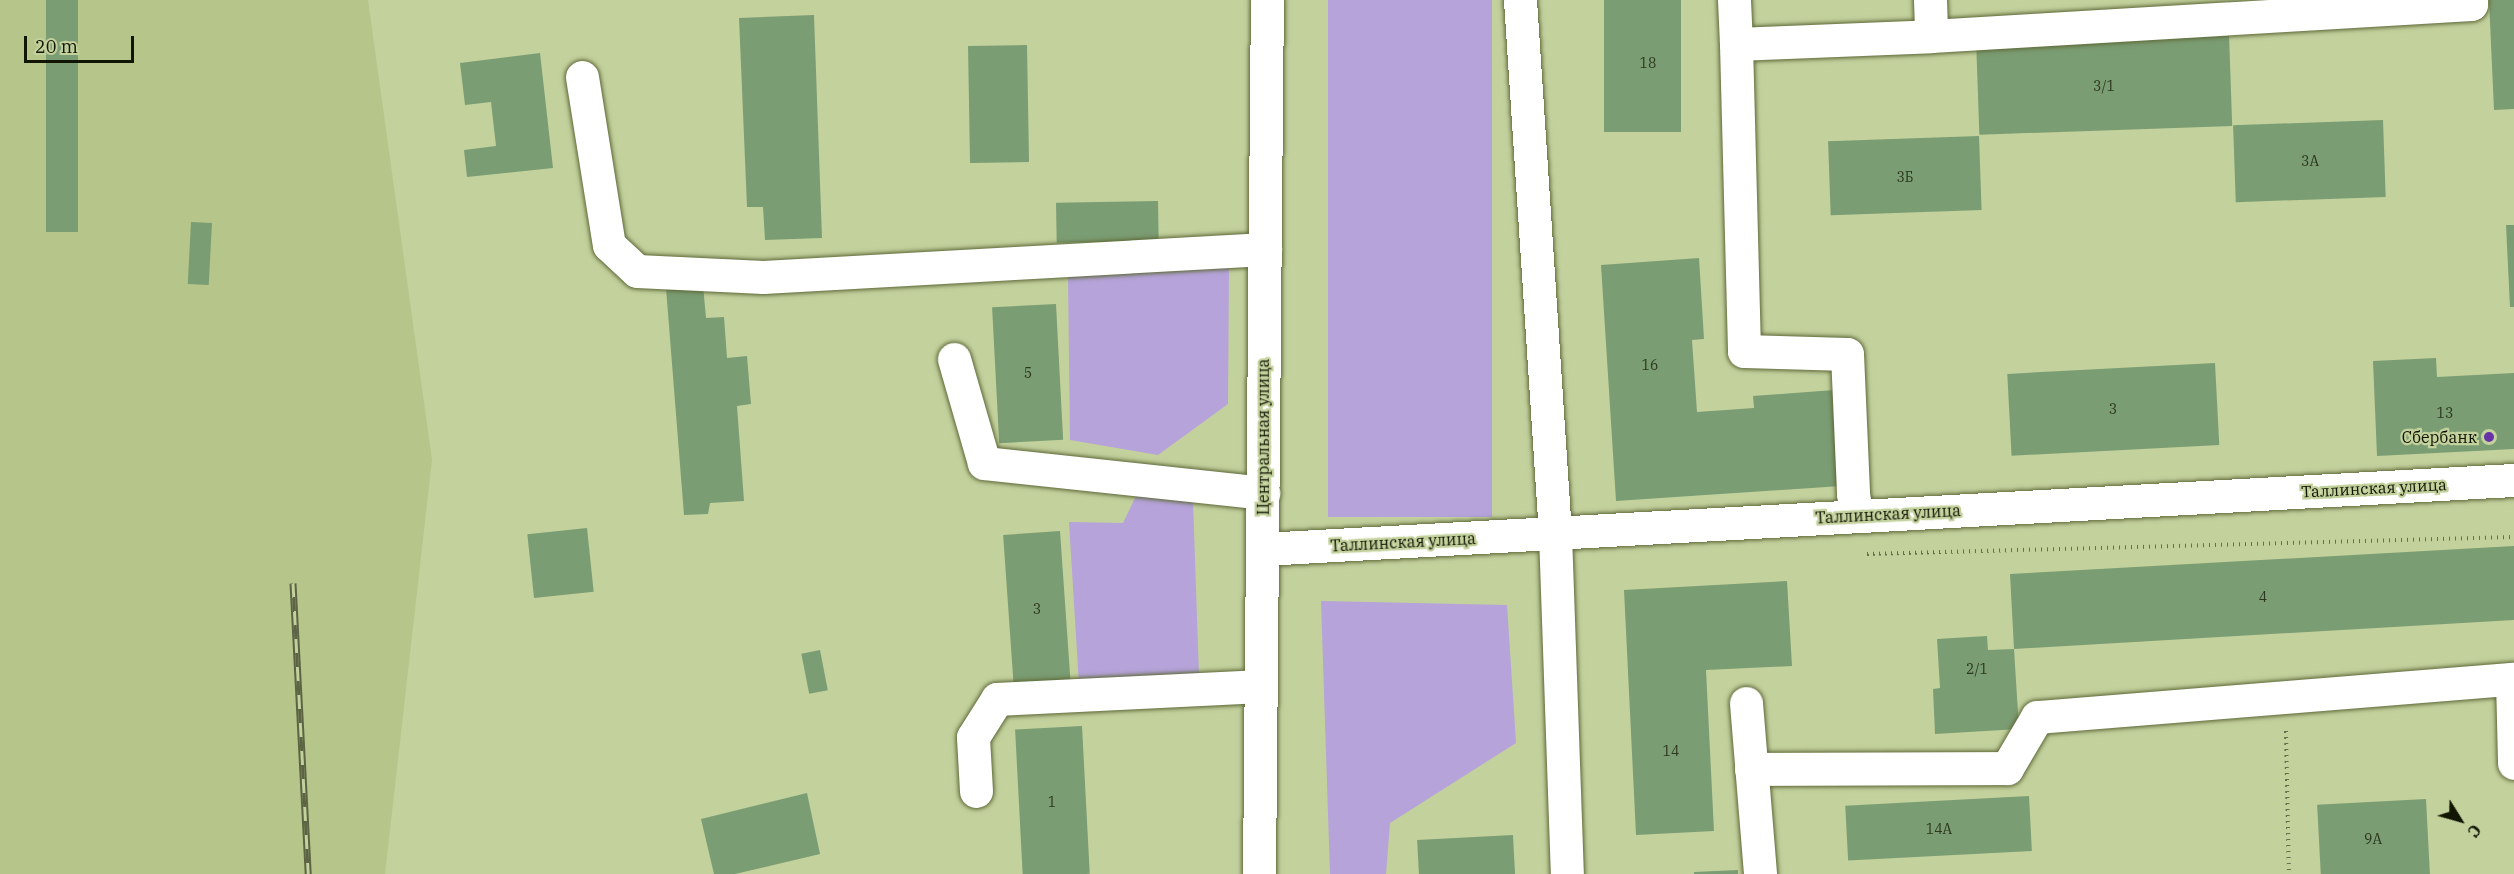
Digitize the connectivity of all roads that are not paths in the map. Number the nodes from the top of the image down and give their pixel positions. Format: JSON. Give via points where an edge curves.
{"nodes":[{"id":1,"x":1267,"y":0,"type":"edge"},
{"id":2,"x":1520,"y":0,"type":"edge"},
{"id":3,"x":1734,"y":0,"type":"edge"},
{"id":4,"x":1930,"y":0,"type":"edge"},
{"id":5,"x":2471,"y":0,"type":"edge"},
{"id":6,"x":1931,"y":36,"type":"junction"},
{"id":7,"x":1736,"y":44,"type":"junction"},
{"id":8,"x":582,"y":77,"type":"dead end"},
{"id":9,"x":1265,"y":249,"type":"junction"},
{"id":10,"x":954,"y":359,"type":"dead end"},
{"id":11,"x":2514,"y":480,"type":"edge"},
{"id":12,"x":1263,"y":493,"type":"junction"},
{"id":13,"x":1857,"y":516,"type":"junction"},
{"id":14,"x":1555,"y":534,"type":"junction"},
{"id":15,"x":1263,"y":549,"type":"junction"},
{"id":16,"x":1261,"y":686,"type":"junction"},
{"id":17,"x":1746,"y":703,"type":"dead end"},
{"id":18,"x":2514,"y":763,"type":"edge"},
{"id":19,"x":1751,"y":769,"type":"junction"},
{"id":20,"x":976,"y":791,"type":"dead end"},
{"id":21,"x":1259,"y":874,"type":"edge"},
{"id":22,"x":1567,"y":874,"type":"edge"},
{"id":23,"x":1760,"y":874,"type":"edge"}],
"edges":[{"from":1,"to":9,"type":"street","name":"Центральная улица"},
{"from":2,"to":14,"type":"street"},
{"from":3,"to":7,"type":"street"},
{"from":4,"to":6,"type":"street"},
{"from":5,"to":6,"type":"street","via":[[2471,4]]},
{"from":6,"to":7,"type":"street"},
{"from":7,"to":13,"type":"street","via":[[1744,351],[1847,354]]},
{"from":8,"to":9,"type":"street","via":[[609,245],[637,271],[764,277]]},
{"from":9,"to":12,"type":"street","name":"Центральная улица"},
{"from":10,"to":12,"type":"street","via":[[984,463]]},
{"from":11,"to":13,"type":"street","name":"Таллинская улица"},
{"from":12,"to":15,"type":"street","name":"Центральная улица"},
{"from":13,"to":14,"type":"street","name":"Таллинская улица"},
{"from":14,"to":15,"type":"street","name":"Таллинская улица"},
{"from":14,"to":22,"type":"street"},
{"from":15,"to":16,"type":"street","name":"Центральная улица"},
{"from":16,"to":20,"type":"street","via":[[997,699],[973,737]]},
{"from":16,"to":21,"type":"street","name":"Центральная улица"},
{"from":17,"to":19,"type":"street"},
{"from":18,"to":19,"type":"street","via":[[2512,679],[2037,717],[2007,768]]},
{"from":19,"to":23,"type":"street"}]}
